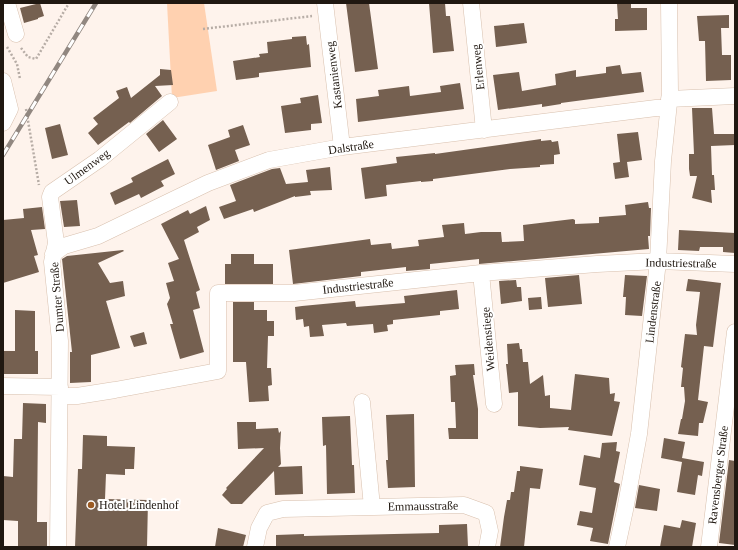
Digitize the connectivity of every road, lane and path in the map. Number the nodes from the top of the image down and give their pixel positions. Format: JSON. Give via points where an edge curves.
{"nodes":[{"id":1,"x":7,"y":3,"type":"edge"},
{"id":2,"x":70,"y":3,"type":"edge"},
{"id":3,"x":471,"y":3,"type":"edge"},
{"id":4,"x":670,"y":3,"type":"edge"},
{"id":5,"x":325,"y":9,"type":"edge"},
{"id":6,"x":204,"y":29,"type":"dead end"},
{"id":7,"x":12,"y":40,"type":"junction"},
{"id":8,"x":3,"y":82,"type":"edge"},
{"id":9,"x":21,"y":87,"type":"dead end"},
{"id":10,"x":735,"y":96,"type":"edge"},
{"id":11,"x":24,"y":102,"type":"dead end"},
{"id":12,"x":170,"y":102,"type":"dead end"},
{"id":13,"x":669,"y":104,"type":"junction"},
{"id":14,"x":3,"y":123,"type":"edge"},
{"id":15,"x":484,"y":130,"type":"junction"},
{"id":16,"x":342,"y":147,"type":"junction"},
{"id":17,"x":39,"y":191,"type":"dead end"},
{"id":18,"x":44,"y":229,"type":"dead end"},
{"id":19,"x":53,"y":254,"type":"junction"},
{"id":20,"x":658,"y":261,"type":"junction"},
{"id":21,"x":735,"y":264,"type":"edge"},
{"id":22,"x":481,"y":274,"type":"junction"},
{"id":23,"x":735,"y":332,"type":"edge"},
{"id":24,"x":3,"y":386,"type":"edge"},
{"id":25,"x":60,"y":392,"type":"junction"},
{"id":26,"x":362,"y":402,"type":"dead end"},
{"id":27,"x":494,"y":404,"type":"dead end"},
{"id":28,"x":372,"y":506,"type":"junction"},
{"id":29,"x":58,"y":547,"type":"edge"},
{"id":30,"x":255,"y":547,"type":"edge"},
{"id":31,"x":487,"y":547,"type":"edge"},
{"id":32,"x":617,"y":547,"type":"edge"},
{"id":33,"x":709,"y":547,"type":"edge"}],
"edges":[{"from":1,"to":7,"type":"street"},
{"from":2,"to":7,"type":"path","via":[[36,59],[28,57]]},
{"from":3,"to":15,"type":"street","name":"Erlenweg"},
{"from":4,"to":13,"type":"street","name":"Lindenstraße"},
{"from":5,"to":6,"type":"path"},
{"from":5,"to":16,"type":"street","name":"Kastanienweg"},
{"from":7,"to":9,"type":"path"},
{"from":8,"to":14,"type":"street","via":[[10,109]]},
{"from":10,"to":13,"type":"street","name":"Dalstraße"},
{"from":11,"to":17,"type":"path"},
{"from":12,"to":19,"type":"street","name":"Ulmenweg","via":[[100,159],[52,192],[50,197],[56,242]]},
{"from":13,"to":15,"type":"street","name":"Dalstraße","via":[[656,108]]},
{"from":13,"to":20,"type":"street","name":"Lindenstraße","via":[[663,161]]},
{"from":15,"to":16,"type":"street","name":"Dalstraße"},
{"from":16,"to":19,"type":"street","name":"Dalstraße","via":[[269,160],[208,183],[98,236],[64,246]]},
{"from":18,"to":19,"type":"street","name":"Dumter Straße","via":[[46,245]]},
{"from":19,"to":25,"type":"street","name":"Dumter Straße","via":[[60,341]]},
{"from":20,"to":21,"type":"street","name":"Industriestraße"},
{"from":20,"to":22,"type":"street","name":"Industriestraße"},
{"from":20,"to":32,"type":"street","name":"Lindenstraße","via":[[639,434]]},
{"from":22,"to":25,"type":"street","name":"Industriestraße","via":[[294,293],[218,293],[218,371],[77,396]]},
{"from":22,"to":27,"type":"street","name":"Weidenstiege"},
{"from":23,"to":33,"type":"street","name":"Ravensberger Straße"},
{"from":24,"to":25,"type":"street"},
{"from":25,"to":29,"type":"street","name":"Dumter Straße"},
{"from":26,"to":28,"type":"street","name":"Emmausstraße"},
{"from":28,"to":30,"type":"street","name":"Emmausstraße","via":[[283,509],[267,513],[259,528]]},
{"from":28,"to":31,"type":"street","name":"Emmausstraße","via":[[464,505],[486,513],[490,532]]}]}
